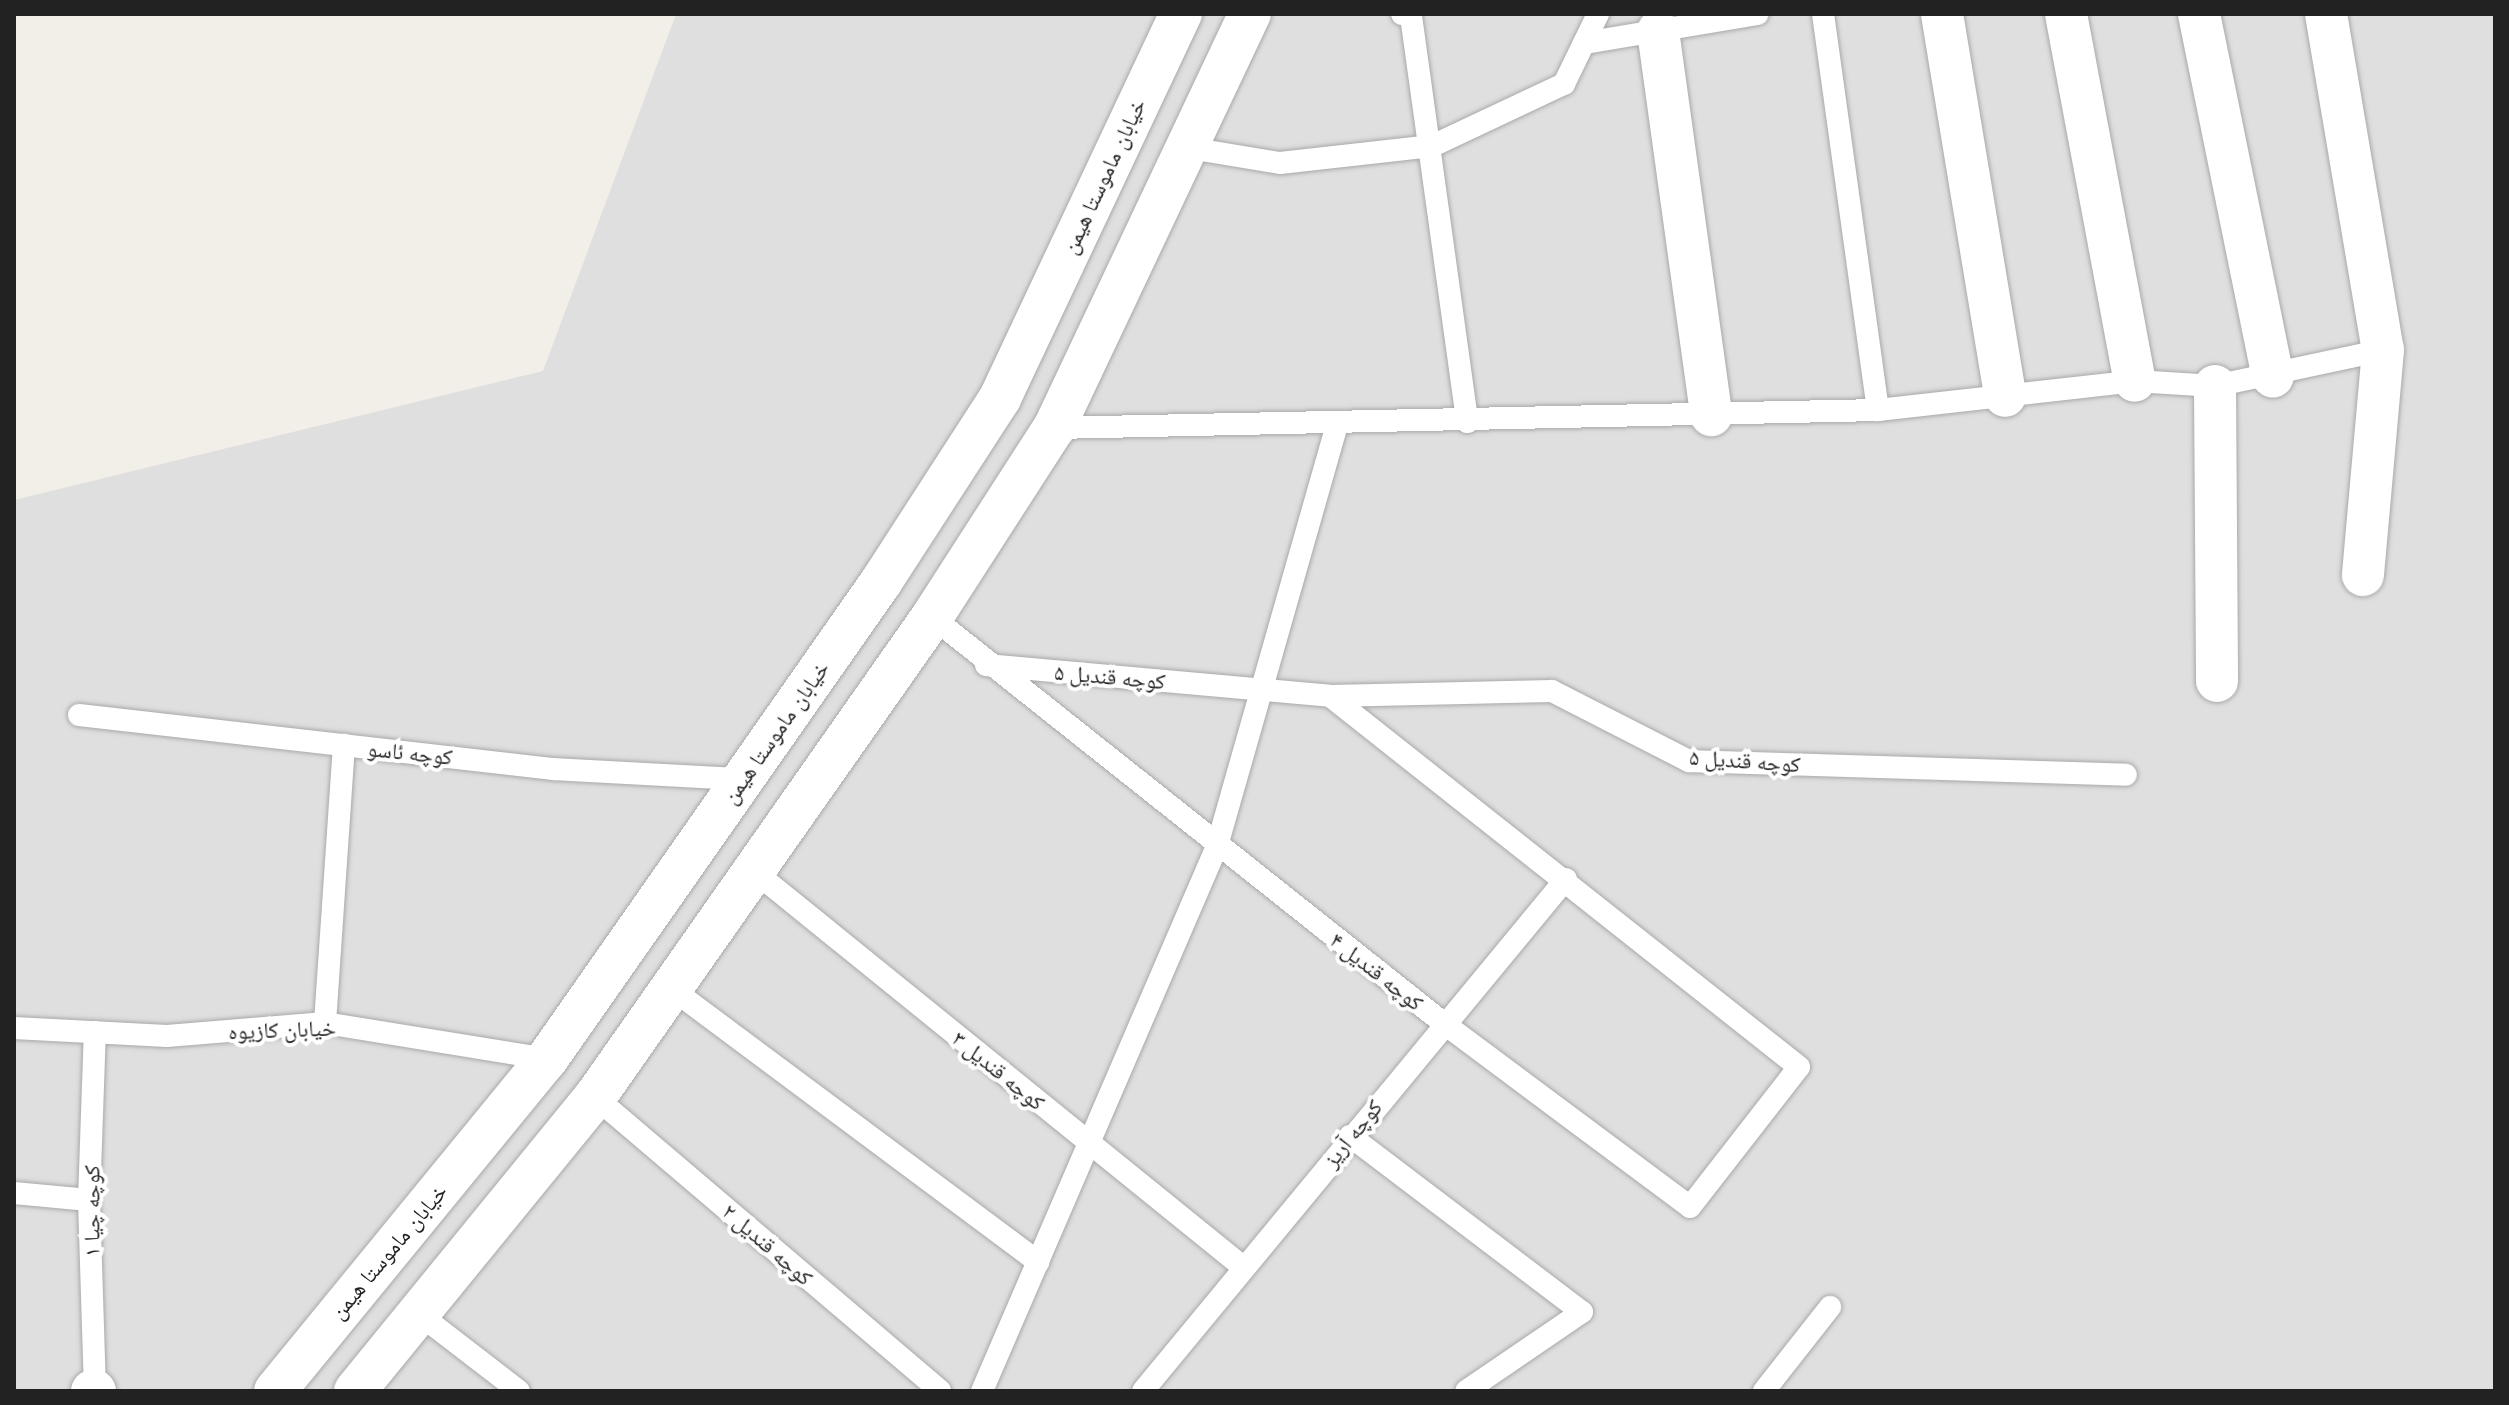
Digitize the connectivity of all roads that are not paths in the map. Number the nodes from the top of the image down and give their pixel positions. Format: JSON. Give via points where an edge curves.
{"nodes":[{"id":1,"x":1181,"y":14,"type":"edge"},
{"id":2,"x":1250,"y":14,"type":"edge"},
{"id":3,"x":1402,"y":14,"type":"edge"},
{"id":4,"x":1598,"y":14,"type":"edge"},
{"id":5,"x":1758,"y":14,"type":"edge"},
{"id":6,"x":1823,"y":14,"type":"edge"},
{"id":7,"x":1942,"y":14,"type":"edge"},
{"id":8,"x":2066,"y":14,"type":"edge"},
{"id":9,"x":2199,"y":14,"type":"edge"},
{"id":10,"x":2326,"y":14,"type":"edge"},
{"id":11,"x":1658,"y":31,"type":"junction"},
{"id":12,"x":1584,"y":43,"type":"junction"},
{"id":13,"x":1432,"y":146,"type":"junction"},
{"id":14,"x":1183,"y":147,"type":"junction"},
{"id":15,"x":2383,"y":350,"type":"junction"},
{"id":16,"x":2273,"y":377,"type":"junction"},
{"id":17,"x":2135,"y":381,"type":"junction"},
{"id":18,"x":2215,"y":386,"type":"junction"},
{"id":19,"x":2005,"y":396,"type":"junction"},
{"id":20,"x":1878,"y":410,"type":"junction"},
{"id":21,"x":1711,"y":415,"type":"junction"},
{"id":22,"x":1467,"y":422,"type":"junction"},
{"id":23,"x":1336,"y":427,"type":"junction"},
{"id":24,"x":1054,"y":428,"type":"junction"},
{"id":25,"x":2363,"y":575,"type":"dead end"},
{"id":26,"x":932,"y":617,"type":"junction"},
{"id":27,"x":985,"y":665,"type":"junction"},
{"id":28,"x":2217,"y":681,"type":"dead end"},
{"id":29,"x":1261,"y":690,"type":"junction"},
{"id":30,"x":1330,"y":696,"type":"junction"},
{"id":31,"x":79,"y":715,"type":"dead end"},
{"id":32,"x":344,"y":745,"type":"junction"},
{"id":33,"x":2126,"y":775,"type":"dead end"},
{"id":34,"x":741,"y":779,"type":"junction"},
{"id":35,"x":1217,"y":846,"type":"junction"},
{"id":36,"x":755,"y":872,"type":"junction"},
{"id":37,"x":1566,"y":879,"type":"junction"},
{"id":38,"x":672,"y":989,"type":"junction"},
{"id":39,"x":1442,"y":1022,"type":"junction"},
{"id":40,"x":325,"y":1023,"type":"junction"},
{"id":41,"x":14,"y":1028,"type":"edge"},
{"id":42,"x":95,"y":1032,"type":"junction"},
{"id":43,"x":547,"y":1059,"type":"junction"},
{"id":44,"x":595,"y":1097,"type":"junction"},
{"id":45,"x":1350,"y":1136,"type":"junction"},
{"id":46,"x":1089,"y":1144,"type":"junction"},
{"id":47,"x":14,"y":1193,"type":"edge"},
{"id":48,"x":89,"y":1200,"type":"junction"},
{"id":49,"x":1038,"y":1262,"type":"junction"},
{"id":50,"x":1243,"y":1267,"type":"junction"},
{"id":51,"x":1830,"y":1307,"type":"dead end"},
{"id":52,"x":419,"y":1314,"type":"junction"},
{"id":53,"x":94,"y":1391,"type":"edge"},
{"id":54,"x":275,"y":1391,"type":"edge"},
{"id":55,"x":355,"y":1391,"type":"edge"},
{"id":56,"x":519,"y":1391,"type":"edge"},
{"id":57,"x":940,"y":1391,"type":"edge"},
{"id":58,"x":982,"y":1391,"type":"edge"},
{"id":59,"x":1143,"y":1391,"type":"edge"},
{"id":60,"x":1466,"y":1391,"type":"edge"},
{"id":61,"x":1764,"y":1391,"type":"edge"}],
"edges":[{"from":1,"to":34,"type":"street","name":"خیابان ماموستا هیمن","via":[[1000,398]]},
{"from":2,"to":14,"type":"street"},
{"from":3,"to":13,"type":"lane","via":[[1411,16]]},
{"from":4,"to":12,"type":"lane"},
{"from":5,"to":11,"type":"lane"},
{"from":6,"to":20,"type":"lane"},
{"from":7,"to":19,"type":"street"},
{"from":8,"to":17,"type":"street"},
{"from":9,"to":16,"type":"street"},
{"from":10,"to":15,"type":"street"},
{"from":11,"to":12,"type":"lane"},
{"from":11,"to":21,"type":"street"},
{"from":12,"to":13,"type":"lane","via":[[1564,84]]},
{"from":13,"to":14,"type":"lane","via":[[1280,163]]},
{"from":13,"to":22,"type":"lane"},
{"from":14,"to":24,"type":"street"},
{"from":15,"to":16,"type":"lane"},
{"from":15,"to":25,"type":"street"},
{"from":16,"to":18,"type":"lane"},
{"from":17,"to":18,"type":"lane"},
{"from":17,"to":19,"type":"lane"},
{"from":18,"to":28,"type":"street"},
{"from":19,"to":20,"type":"lane"},
{"from":20,"to":21,"type":"lane"},
{"from":21,"to":22,"type":"lane"},
{"from":22,"to":23,"type":"lane"},
{"from":23,"to":24,"type":"lane"},
{"from":23,"to":29,"type":"lane"},
{"from":24,"to":26,"type":"street"},
{"from":26,"to":27,"type":"lane","name":"کوچه قندیل ۴"},
{"from":26,"to":36,"type":"street"},
{"from":27,"to":29,"type":"lane","name":"کوچه قندیل ۵"},
{"from":27,"to":35,"type":"lane","name":"کوچه قندیل ۴"},
{"from":29,"to":30,"type":"lane","name":"کوچه قندیل ۵"},
{"from":29,"to":35,"type":"lane"},
{"from":30,"to":33,"type":"lane","name":"کوچه قندیل ۵","via":[[1552,691],[1689,761]]},
{"from":30,"to":37,"type":"lane"},
{"from":31,"to":32,"type":"lane","name":"کوچه ئاسو"},
{"from":32,"to":34,"type":"lane","name":"کوچه ئاسو","via":[[554,769]]},
{"from":32,"to":40,"type":"lane"},
{"from":34,"to":43,"type":"street","name":"خیابان ماموستا هیمن"},
{"from":35,"to":39,"type":"lane","name":"کوچه قندیل ۴"},
{"from":35,"to":46,"type":"lane"},
{"from":36,"to":38,"type":"street"},
{"from":36,"to":46,"type":"lane","name":"کوچه قندیل ۳"},
{"from":37,"to":39,"type":"lane","name":"کوچه آریز"},
{"from":37,"to":39,"type":"lane","name":"کوچه قندیل ۴","via":[[1799,1067],[1690,1207]]},
{"from":38,"to":44,"type":"street"},
{"from":38,"to":49,"type":"lane"},
{"from":39,"to":45,"type":"lane","name":"کوچه آریز"},
{"from":40,"to":42,"type":"lane","name":"خیابان کازیوه","via":[[167,1036]]},
{"from":40,"to":43,"type":"lane","name":"خیابان کازیوه"},
{"from":41,"to":42,"type":"lane","name":"خیابان کازیوه"},
{"from":42,"to":48,"type":"lane","name":"کوچه چیا ۱"},
{"from":43,"to":54,"type":"street","name":"خیابان ماموستا هیمن"},
{"from":44,"to":52,"type":"street"},
{"from":44,"to":57,"type":"lane","name":"کوچه قندیل ۲"},
{"from":45,"to":50,"type":"lane","name":"کوچه آریز"},
{"from":45,"to":60,"type":"lane","via":[[1582,1312]]},
{"from":46,"to":49,"type":"lane"},
{"from":46,"to":50,"type":"lane","name":"کوچه قندیل ۳"},
{"from":47,"to":48,"type":"lane"},
{"from":48,"to":53,"type":"lane","name":"کوچه چیا ۱"},
{"from":49,"to":58,"type":"lane"},
{"from":50,"to":59,"type":"lane","name":"کوچه آریز"},
{"from":51,"to":61,"type":"lane"},
{"from":52,"to":55,"type":"street"},
{"from":52,"to":56,"type":"lane"}]}
